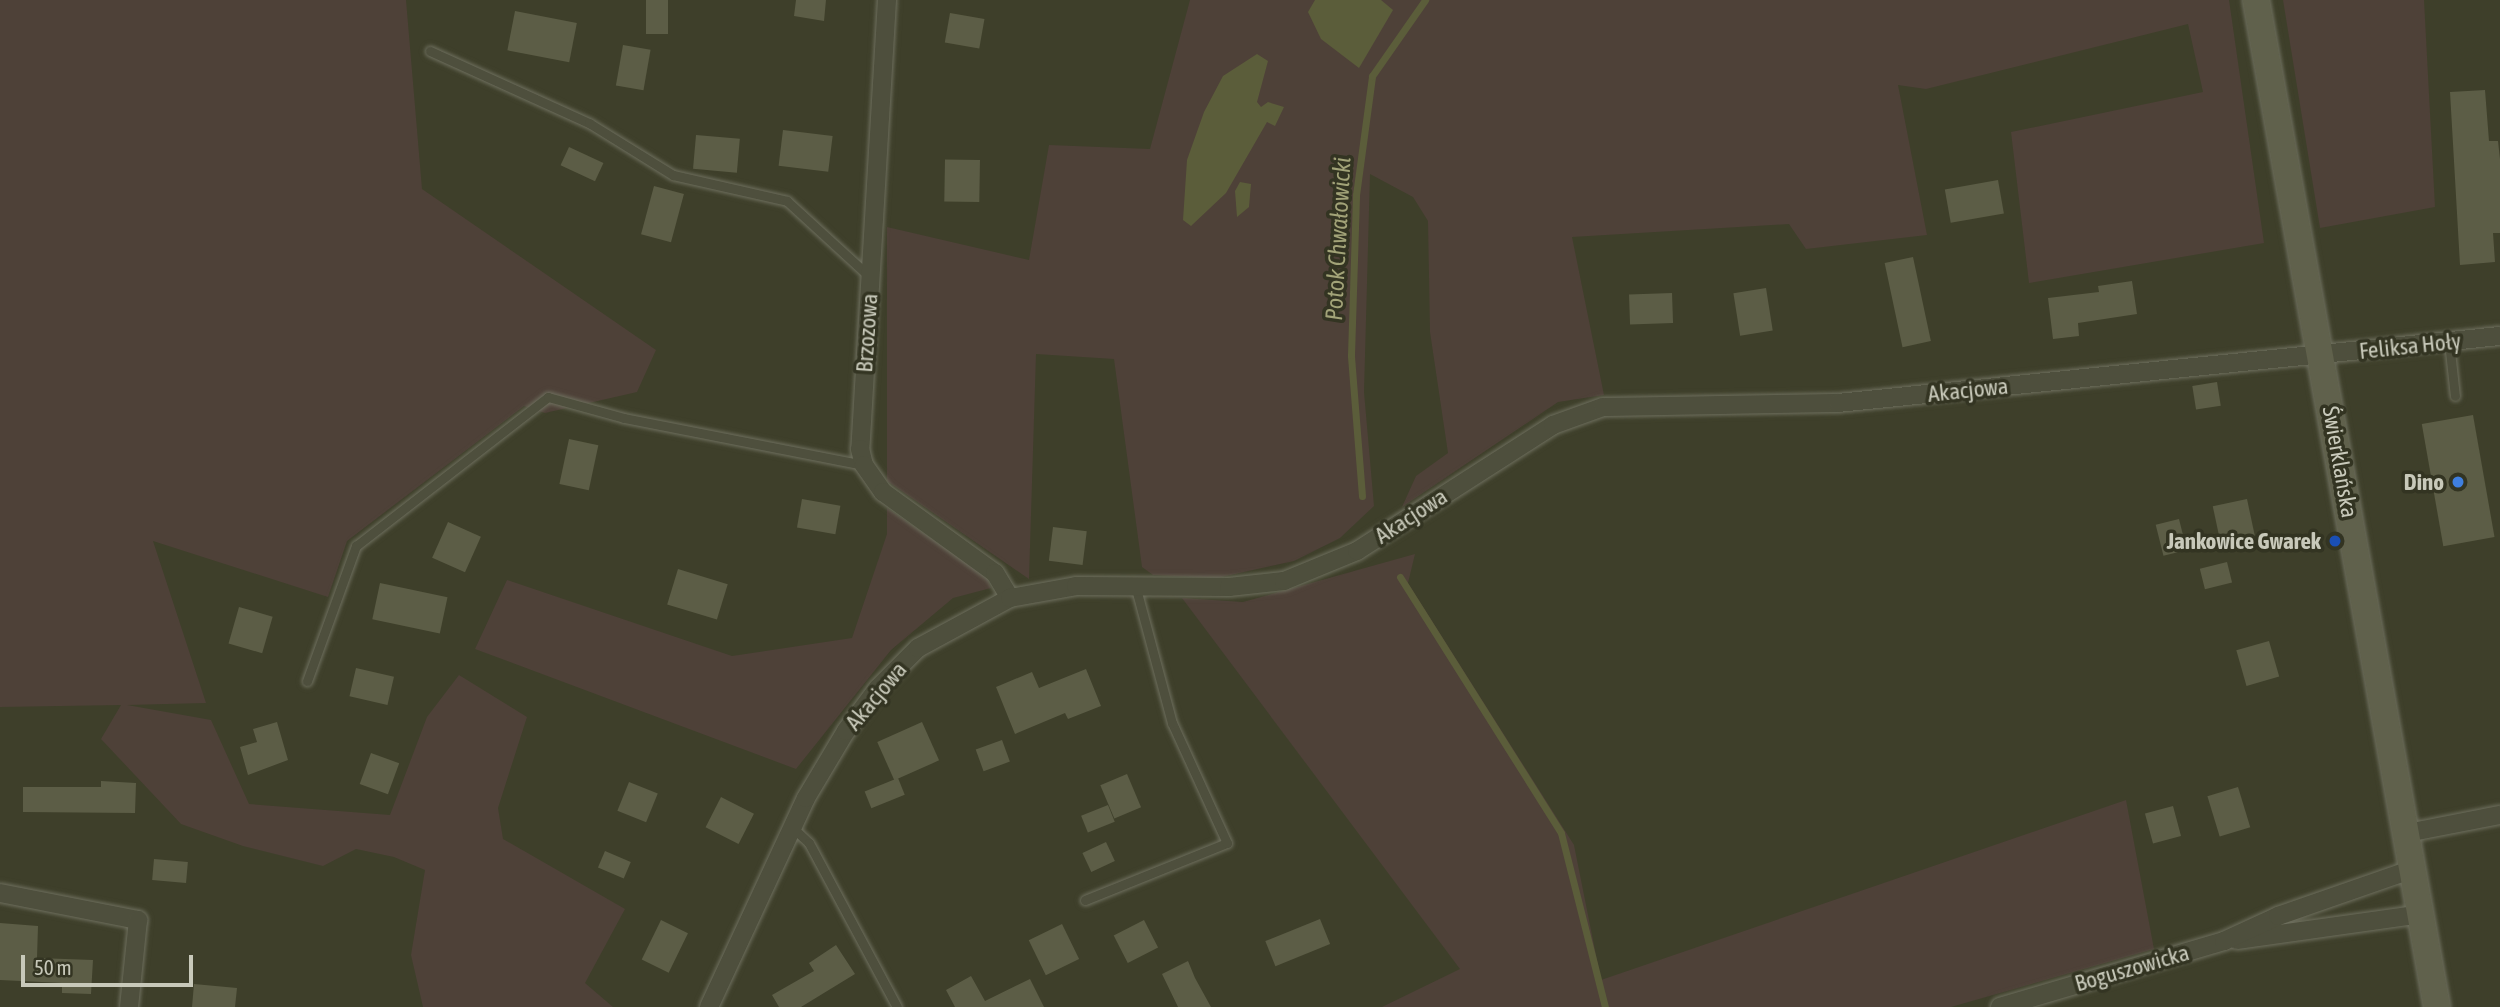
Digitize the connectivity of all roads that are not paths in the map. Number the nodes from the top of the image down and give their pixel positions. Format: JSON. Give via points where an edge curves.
{"nodes":[{"id":1,"x":887,"y":0,"type":"edge"},
{"id":2,"x":2256,"y":0,"type":"edge"},
{"id":3,"x":430,"y":51,"type":"dead end"},
{"id":4,"x":872,"y":278,"type":"junction"},
{"id":5,"x":2500,"y":336,"type":"edge"},
{"id":6,"x":2449,"y":342,"type":"junction"},
{"id":7,"x":2321,"y":355,"type":"junction"},
{"id":8,"x":2455,"y":396,"type":"dead end"},
{"id":9,"x":864,"y":465,"type":"junction"},
{"id":10,"x":1135,"y":585,"type":"junction"},
{"id":11,"x":1010,"y":598,"type":"junction"},
{"id":12,"x":307,"y":681,"type":"dead end"},
{"id":13,"x":2500,"y":815,"type":"edge"},
{"id":14,"x":792,"y":827,"type":"junction"},
{"id":15,"x":2407,"y":832,"type":"junction"},
{"id":16,"x":2413,"y":869,"type":"junction"},
{"id":17,"x":0,"y":893,"type":"edge"},
{"id":18,"x":1085,"y":900,"type":"dead end"},
{"id":19,"x":2421,"y":914,"type":"junction"},
{"id":20,"x":2224,"y":941,"type":"junction"},
{"id":21,"x":129,"y":1007,"type":"edge"},
{"id":22,"x":709,"y":1007,"type":"edge"},
{"id":23,"x":897,"y":1007,"type":"edge"},
{"id":24,"x":2000,"y":1007,"type":"edge"},
{"id":25,"x":2437,"y":1007,"type":"edge"}],
"edges":[{"from":1,"to":4,"type":"street","name":"Brzozowa"},
{"from":2,"to":7,"type":"main road","name":"Świerklańska"},
{"from":3,"to":4,"type":"lane","via":[[589,123],[673,175],[787,201]]},
{"from":4,"to":9,"type":"street","name":"Brzozowa","via":[[860,431]]},
{"from":5,"to":6,"type":"street","name":"Feliksa Hoły"},
{"from":6,"to":7,"type":"street","name":"Feliksa Hoły"},
{"from":6,"to":8,"type":"lane"},
{"from":7,"to":10,"type":"street","name":"Akacjowa","via":[[1838,403],[1603,407],[1579,413],[1528,439],[1400,525],[1316,570],[1259,585]]},
{"from":7,"to":15,"type":"main road","name":"Świerklańska"},
{"from":9,"to":11,"type":"street","via":[[891,499],[995,573]]},
{"from":9,"to":12,"type":"lane","via":[[624,418],[548,397],[356,546]]},
{"from":10,"to":11,"type":"street","name":"Akacjowa","via":[[1055,588]]},
{"from":10,"to":18,"type":"lane","via":[[1172,723],[1227,843]]},
{"from":11,"to":14,"type":"street","name":"Akacjowa","via":[[918,648],[897,667],[846,731]]},
{"from":13,"to":15,"type":"street"},
{"from":14,"to":22,"type":"street","name":"Akacjowa"},
{"from":14,"to":23,"type":"lane","via":[[809,843]]},
{"from":15,"to":16,"type":"main road","name":"Świerklańska"},
{"from":16,"to":19,"type":"main road","name":"Świerklańska"},
{"from":16,"to":20,"type":"street","name":"Boguszowicka","via":[[2278,916]]},
{"from":17,"to":21,"type":"street","via":[[138,920]]},
{"from":19,"to":20,"type":"street","name":"Boguszowicka"},
{"from":19,"to":25,"type":"main road","name":"Świerklańska"},
{"from":20,"to":24,"type":"street","name":"Boguszowicka"}]}
